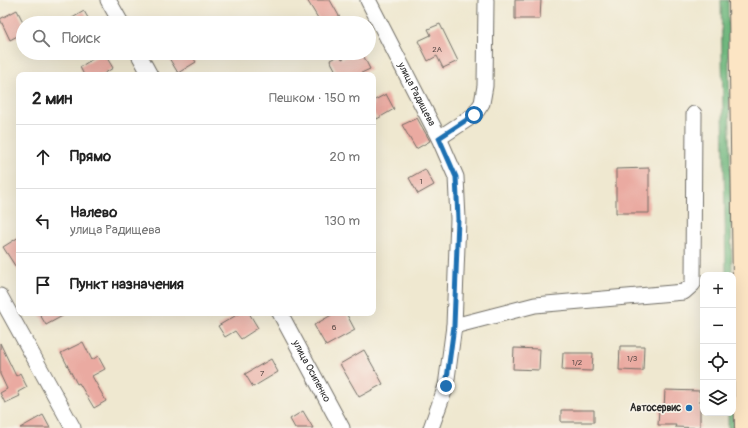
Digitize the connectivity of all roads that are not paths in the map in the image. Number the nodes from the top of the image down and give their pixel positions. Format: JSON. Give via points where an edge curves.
{"nodes":[{"id":1,"x":108,"y":0,"type":"edge"},
{"id":2,"x":368,"y":0,"type":"edge"},
{"id":3,"x":486,"y":0,"type":"edge"},
{"id":4,"x":740,"y":0,"type":"edge"},
{"id":5,"x":117,"y":16,"type":"edge"},
{"id":6,"x":142,"y":60,"type":"edge"},
{"id":7,"x":148,"y":72,"type":"edge"},
{"id":8,"x":694,"y":114,"type":"dead end"},
{"id":9,"x":439,"y":138,"type":"junction"},
{"id":10,"x":0,"y":296,"type":"edge"},
{"id":11,"x":282,"y":316,"type":"edge"},
{"id":12,"x":454,"y":326,"type":"junction"},
{"id":13,"x":746,"y":349,"type":"edge"},
{"id":14,"x":73,"y":428,"type":"edge"},
{"id":15,"x":342,"y":428,"type":"edge"},
{"id":16,"x":431,"y":428,"type":"edge"},
{"id":17,"x":746,"y":428,"type":"edge"}],
"edges":[{"from":1,"to":5,"type":"street"},
{"from":2,"to":9,"type":"street","name":"улица Радищева"},
{"from":3,"to":9,"type":"street","via":[[485,86],[482,104],[474,115]]},
{"from":4,"to":13,"type":"street"},
{"from":6,"to":7,"type":"street"},
{"from":8,"to":12,"type":"street","via":[[693,284],[684,292],[535,305]]},
{"from":9,"to":12,"type":"street","name":"улица Радищева","via":[[456,177],[458,219]]},
{"from":10,"to":14,"type":"street"},
{"from":11,"to":15,"type":"street","name":"улица Осипенко"},
{"from":12,"to":16,"type":"street","name":"улица Радищева","via":[[446,386]]},
{"from":13,"to":17,"type":"street"}]}
